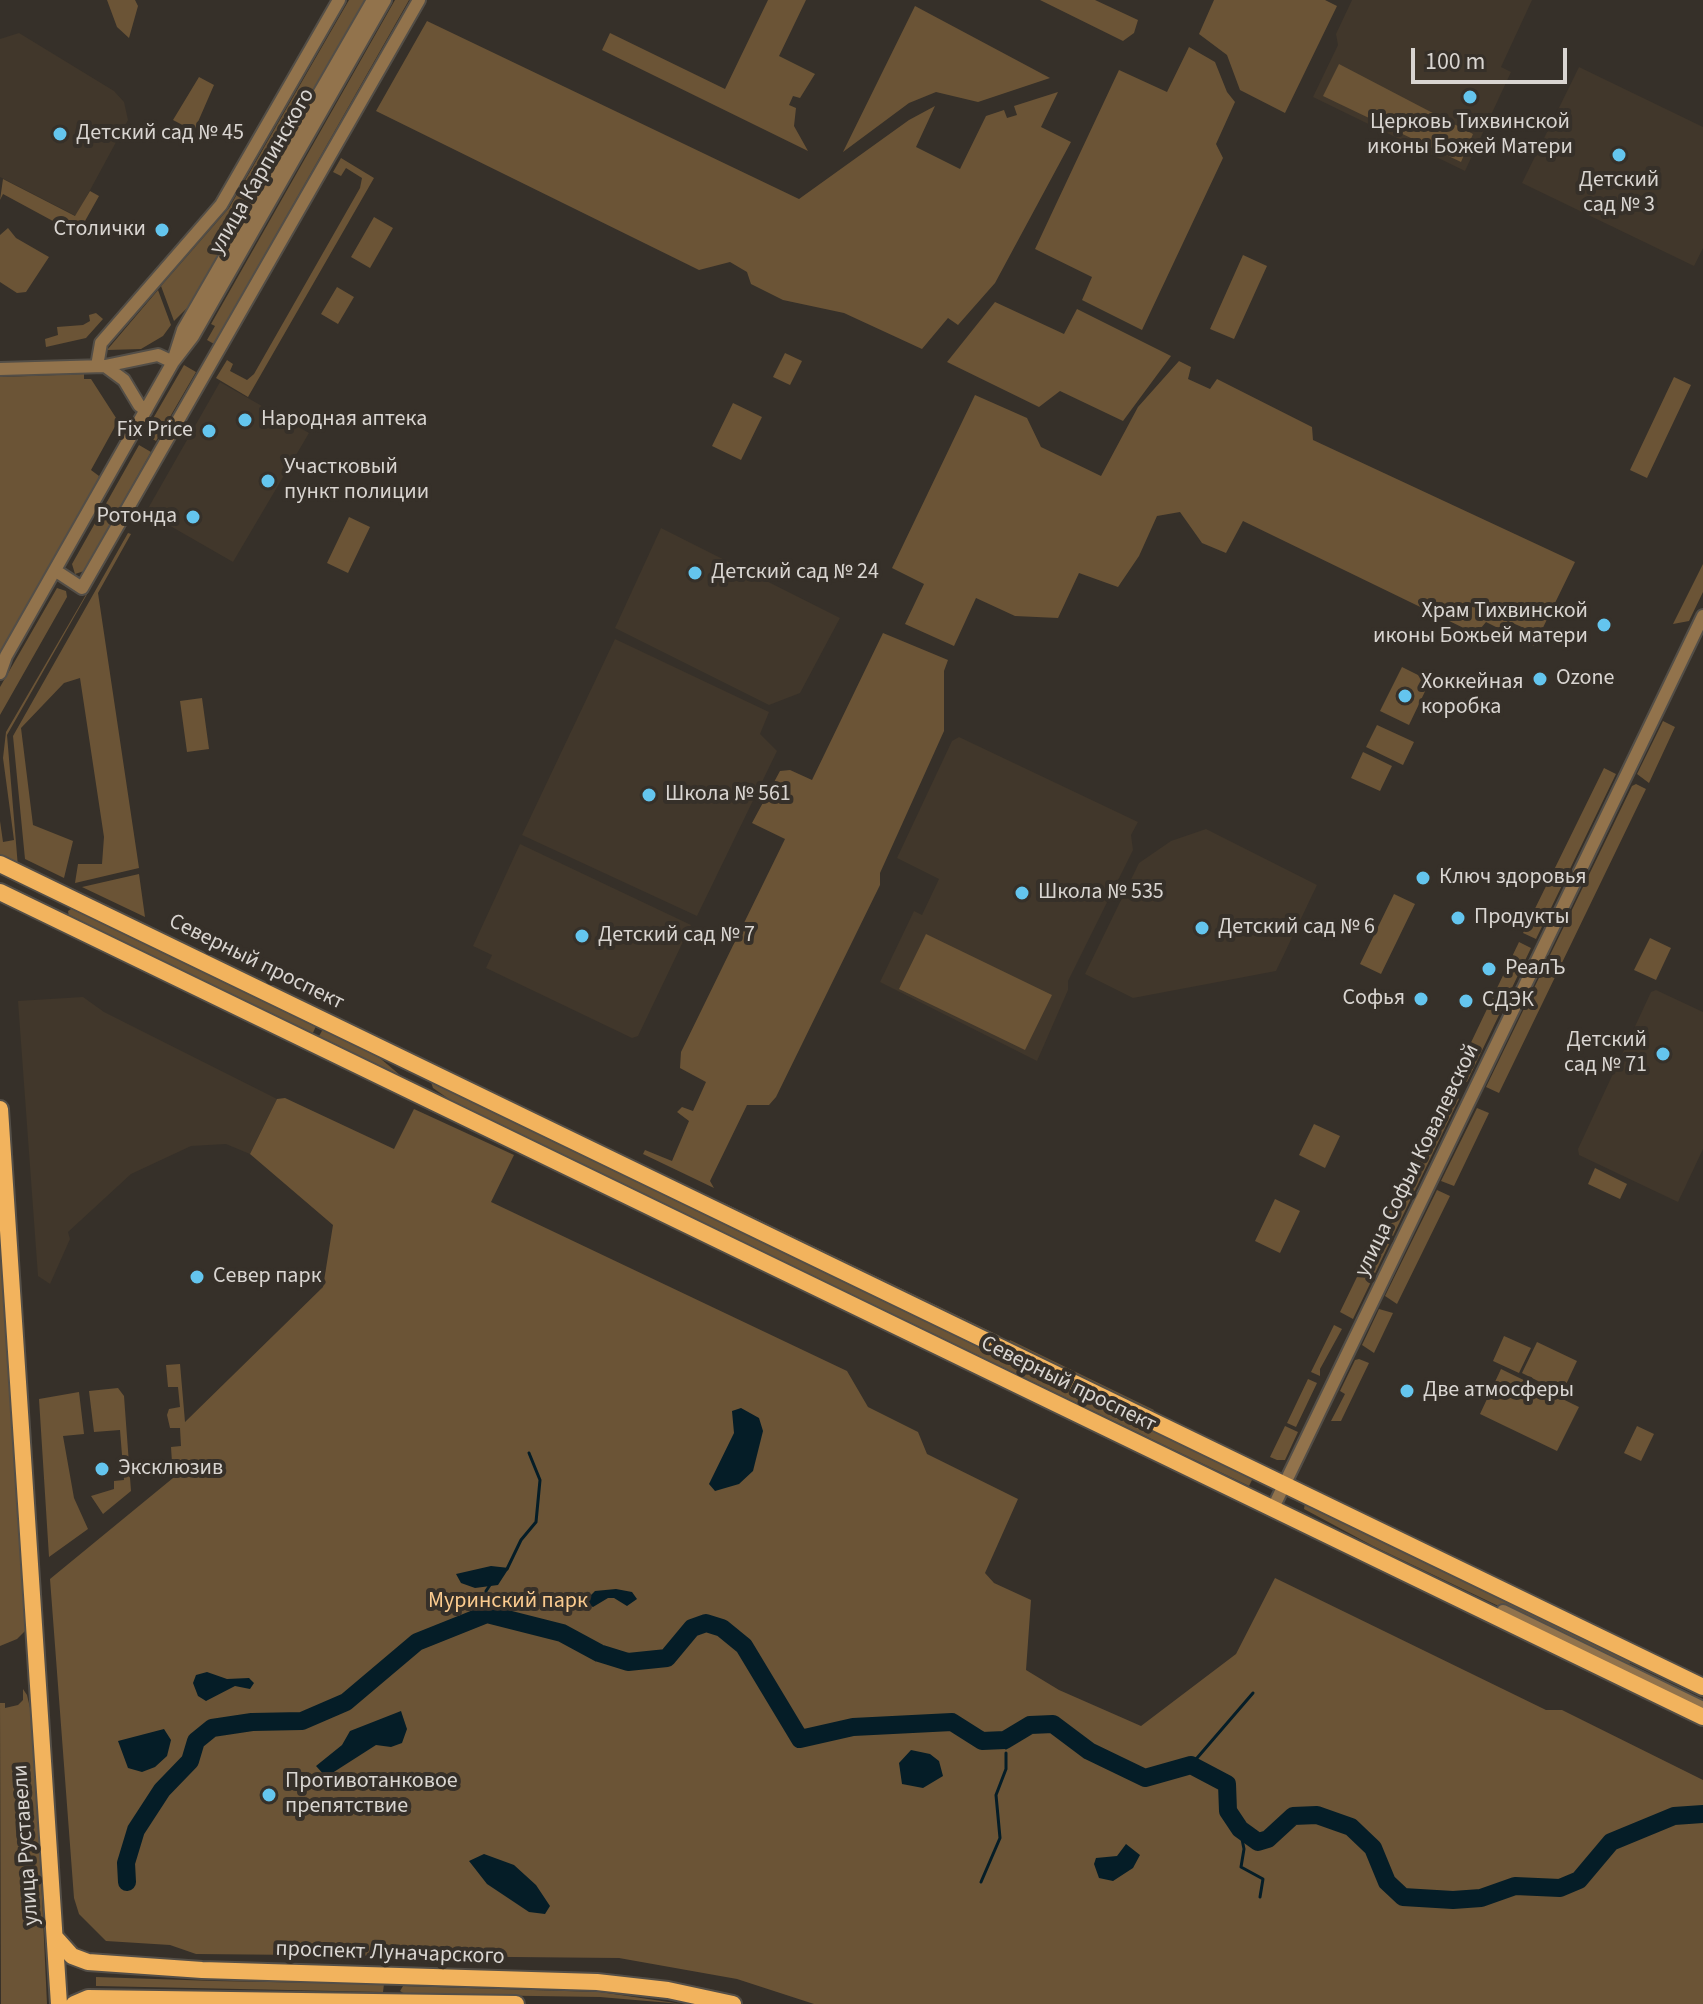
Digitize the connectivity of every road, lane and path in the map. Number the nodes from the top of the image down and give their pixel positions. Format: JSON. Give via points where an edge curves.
{"nodes":[{"id":1,"x":339,"y":0,"type":"edge"},
{"id":2,"x":373,"y":0,"type":"edge"},
{"id":3,"x":385,"y":0,"type":"edge"},
{"id":4,"x":419,"y":0,"type":"edge"},
{"id":5,"x":173,"y":362,"type":"junction"},
{"id":6,"x":101,"y":366,"type":"junction"},
{"id":7,"x":0,"y":369,"type":"edge"},
{"id":8,"x":146,"y":410,"type":"junction"},
{"id":9,"x":56,"y":571,"type":"junction"},
{"id":10,"x":1703,"y":616,"type":"edge"},
{"id":11,"x":3,"y":659,"type":"edge"},
{"id":12,"x":0,"y":673,"type":"edge"},
{"id":13,"x":0,"y":864,"type":"edge"},
{"id":14,"x":0,"y":892,"type":"edge"},
{"id":15,"x":67,"y":897,"type":"junction"},
{"id":16,"x":57,"y":919,"type":"junction"},
{"id":17,"x":425,"y":1070,"type":"junction"},
{"id":18,"x":414,"y":1093,"type":"junction"},
{"id":19,"x":0,"y":1109,"type":"edge"},
{"id":20,"x":1,"y":1141,"type":"edge"},
{"id":21,"x":1284,"y":1485,"type":"junction"},
{"id":22,"x":1275,"y":1505,"type":"junction"},
{"id":23,"x":1703,"y":1687,"type":"edge"},
{"id":24,"x":1703,"y":1708,"type":"edge"},
{"id":25,"x":1703,"y":1717,"type":"edge"},
{"id":26,"x":55,"y":1936,"type":"junction"},
{"id":27,"x":396,"y":1976,"type":"junction"},
{"id":28,"x":390,"y":2002,"type":"junction"},
{"id":29,"x":466,"y":2003,"type":"edge"},
{"id":30,"x":59,"y":2004,"type":"edge"},
{"id":31,"x":74,"y":2004,"type":"edge"},
{"id":32,"x":516,"y":2004,"type":"edge"},
{"id":33,"x":733,"y":2004,"type":"edge"}],
"edges":[{"from":1,"to":6,"type":"street","via":[[221,205],[101,343]]},
{"from":2,"to":5,"type":"street","name":"улица Карпинского","via":[[183,330]]},
{"from":3,"to":5,"type":"street","name":"улица Карпинского","via":[[193,336]]},
{"from":4,"to":9,"type":"street","via":[[82,588]]},
{"from":5,"to":6,"type":"street","via":[[158,355]]},
{"from":5,"to":8,"type":"street","name":"улица Карпинского"},
{"from":6,"to":7,"type":"street"},
{"from":6,"to":8,"type":"street","via":[[124,380]]},
{"from":8,"to":9,"type":"street","name":"улица Карпинского"},
{"from":9,"to":11,"type":"street","name":"улица Карпинского"},
{"from":10,"to":21,"type":"street","name":"улица Софьи Ковалевской"},
{"from":11,"to":12,"type":"street","name":"улица Карпинского"},
{"from":13,"to":15,"type":"main road","name":"Северный проспект"},
{"from":14,"to":16,"type":"main road","name":"Северный проспект"},
{"from":15,"to":16,"type":"main road"},
{"from":15,"to":17,"type":"main road","name":"Северный проспект"},
{"from":16,"to":18,"type":"main road","name":"Северный проспект"},
{"from":17,"to":18,"type":"main road"},
{"from":17,"to":21,"type":"main road","name":"Северный проспект"},
{"from":18,"to":22,"type":"main road","name":"Северный проспект"},
{"from":19,"to":20,"type":"main road","name":"улица Руставели"},
{"from":20,"to":26,"type":"main road","name":"улица Руставели"},
{"from":21,"to":22,"type":"street","name":"улица Софьи Ковалевской"},
{"from":21,"to":23,"type":"main road","name":"Северный проспект"},
{"from":22,"to":24,"type":"street","name":"Северный проспект"},
{"from":22,"to":25,"type":"main road","name":"Северный проспект"},
{"from":26,"to":27,"type":"main road","name":"проспект Луначарского","via":[[72,1956],[88,1962]]},
{"from":26,"to":30,"type":"main road","name":"улица Руставели"},
{"from":27,"to":28,"type":"main road","via":[[389,1986]]},
{"from":27,"to":33,"type":"main road","name":"проспект Луначарского","via":[[636,1985]]},
{"from":28,"to":29,"type":"main road","name":"проспект Луначарского"},
{"from":28,"to":31,"type":"main road","name":"проспект Луначарского","via":[[88,1998]]},
{"from":29,"to":32,"type":"main road","name":"проспект Луначарского"}]}
